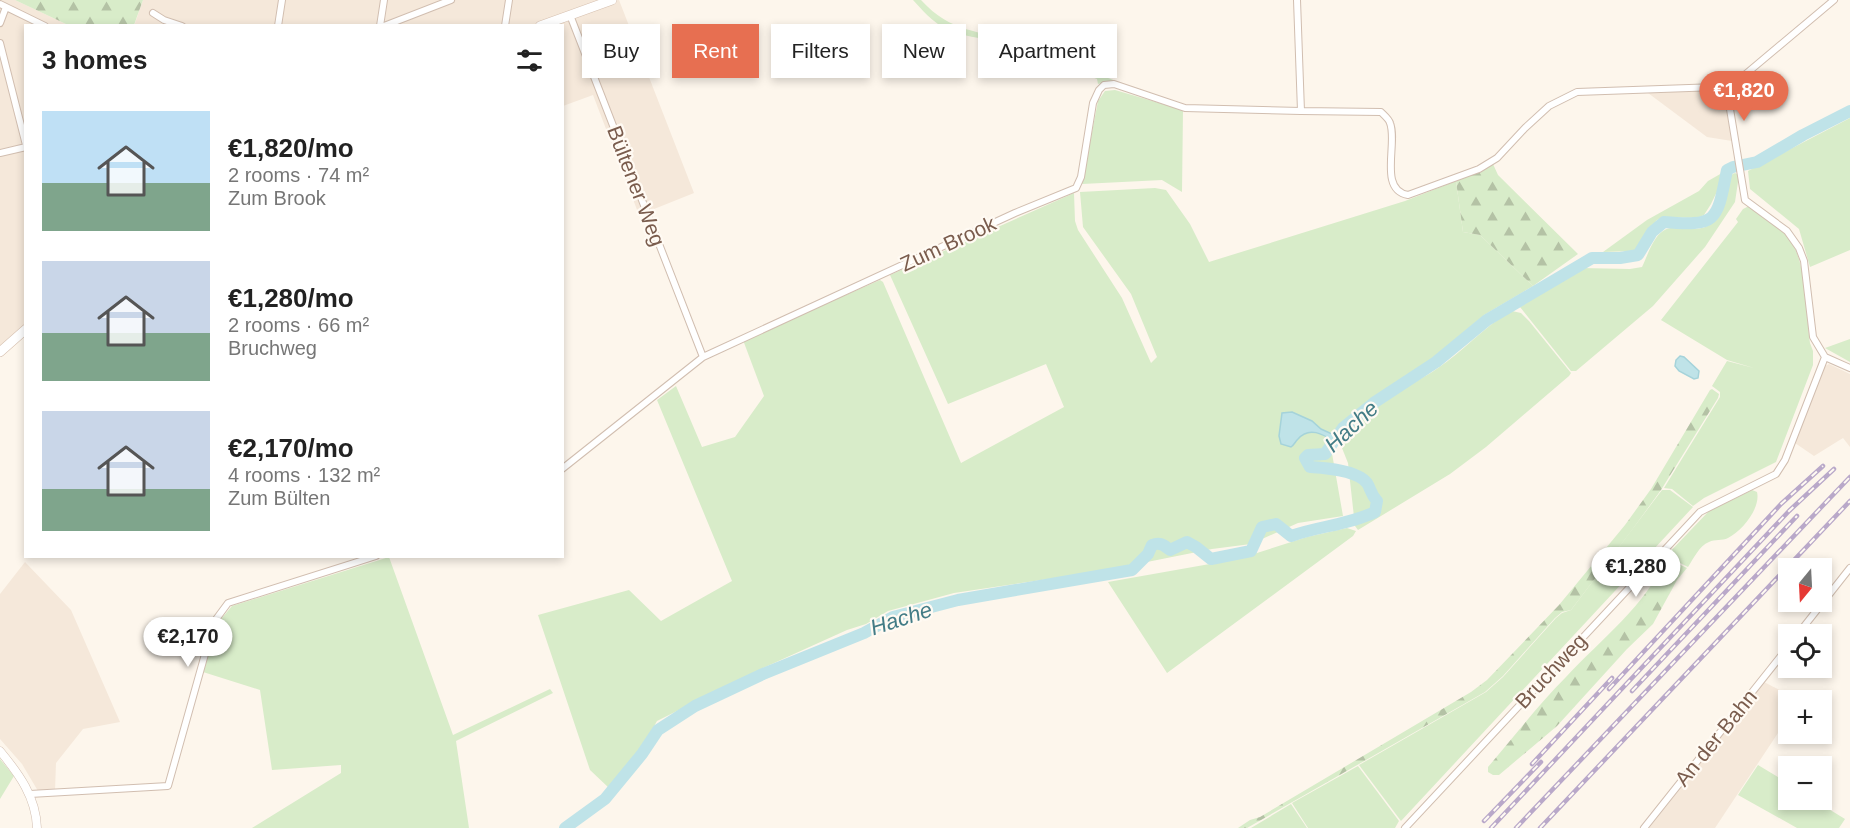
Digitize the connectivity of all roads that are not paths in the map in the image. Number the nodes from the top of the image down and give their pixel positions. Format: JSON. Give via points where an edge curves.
{"nodes":[{"id":1,"x":282,"y":0,"type":"edge"},
{"id":2,"x":384,"y":0,"type":"edge"},
{"id":3,"x":451,"y":0,"type":"edge"},
{"id":4,"x":509,"y":0,"type":"edge"},
{"id":5,"x":612,"y":0,"type":"edge"},
{"id":6,"x":1297,"y":0,"type":"edge"},
{"id":7,"x":1834,"y":0,"type":"edge"},
{"id":8,"x":3,"y":6,"type":"edge"},
{"id":9,"x":153,"y":13,"type":"dead end"},
{"id":10,"x":570,"y":15,"type":"junction"},
{"id":11,"x":0,"y":23,"type":"edge"},
{"id":12,"x":41,"y":24,"type":"edge"},
{"id":13,"x":176,"y":24,"type":"edge"},
{"id":14,"x":278,"y":24,"type":"edge"},
{"id":15,"x":382,"y":24,"type":"edge"},
{"id":16,"x":387,"y":24,"type":"edge"},
{"id":17,"x":505,"y":24,"type":"edge"},
{"id":18,"x":545,"y":24,"type":"edge"},
{"id":19,"x":0,"y":43,"type":"edge"},
{"id":20,"x":1735,"y":83,"type":"junction"},
{"id":21,"x":1301,"y":111,"type":"junction"},
{"id":22,"x":24,"y":138,"type":"edge"},
{"id":23,"x":24,"y":147,"type":"edge"},
{"id":24,"x":0,"y":153,"type":"edge"},
{"id":25,"x":24,"y":331,"type":"edge"},
{"id":26,"x":0,"y":352,"type":"edge"},
{"id":27,"x":703,"y":357,"type":"junction"},
{"id":28,"x":1825,"y":357,"type":"junction"},
{"id":29,"x":1850,"y":368,"type":"edge"},
{"id":30,"x":564,"y":467,"type":"edge"},
{"id":31,"x":370,"y":558,"type":"edge"},
{"id":32,"x":1850,"y":568,"type":"edge"},
{"id":33,"x":1806,"y":624,"type":"edge"},
{"id":34,"x":1778,"y":660,"type":"edge"},
{"id":35,"x":0,"y":752,"type":"edge"},
{"id":36,"x":30,"y":794,"type":"junction"},
{"id":37,"x":37,"y":828,"type":"edge"},
{"id":38,"x":1406,"y":828,"type":"edge"},
{"id":39,"x":1644,"y":828,"type":"edge"}],
"edges":[{"from":1,"to":14,"type":"street"},
{"from":2,"to":15,"type":"street"},
{"from":3,"to":16,"type":"street"},
{"from":4,"to":17,"type":"street"},
{"from":5,"to":10,"type":"main road"},
{"from":6,"to":21,"type":"street"},
{"from":7,"to":20,"type":"street"},
{"from":8,"to":11,"type":"street"},
{"from":8,"to":12,"type":"street"},
{"from":9,"to":13,"type":"street"},
{"from":10,"to":18,"type":"main road"},
{"from":10,"to":27,"type":"street","name":"Bültener Weg"},
{"from":19,"to":22,"type":"street"},
{"from":20,"to":21,"type":"street","name":"Zum Brook","via":[[1577,92],[1549,106],[1497,158],[1479,169],[1408,195],[1399,194],[1392,180],[1390,123],[1381,112]]},
{"from":20,"to":28,"type":"street","via":[[1729,103],[1745,200],[1787,231],[1799,248],[1813,337]]},
{"from":21,"to":27,"type":"street","name":"Zum Brook","via":[[1185,108],[1114,84],[1104,85],[1094,103],[1076,188]]},
{"from":23,"to":24,"type":"street"},
{"from":25,"to":26,"type":"main road"},
{"from":27,"to":30,"type":"street","name":"Zum Brook"},
{"from":28,"to":29,"type":"street"},
{"from":28,"to":38,"type":"street","name":"Bruchweg","via":[[1776,474],[1700,512]]},
{"from":31,"to":36,"type":"street","via":[[228,603],[214,622],[168,786]]},
{"from":32,"to":33,"type":"street"},
{"from":34,"to":39,"type":"street","name":"An der Bahn"},
{"from":35,"to":36,"type":"street"},
{"from":36,"to":37,"type":"street"}]}
